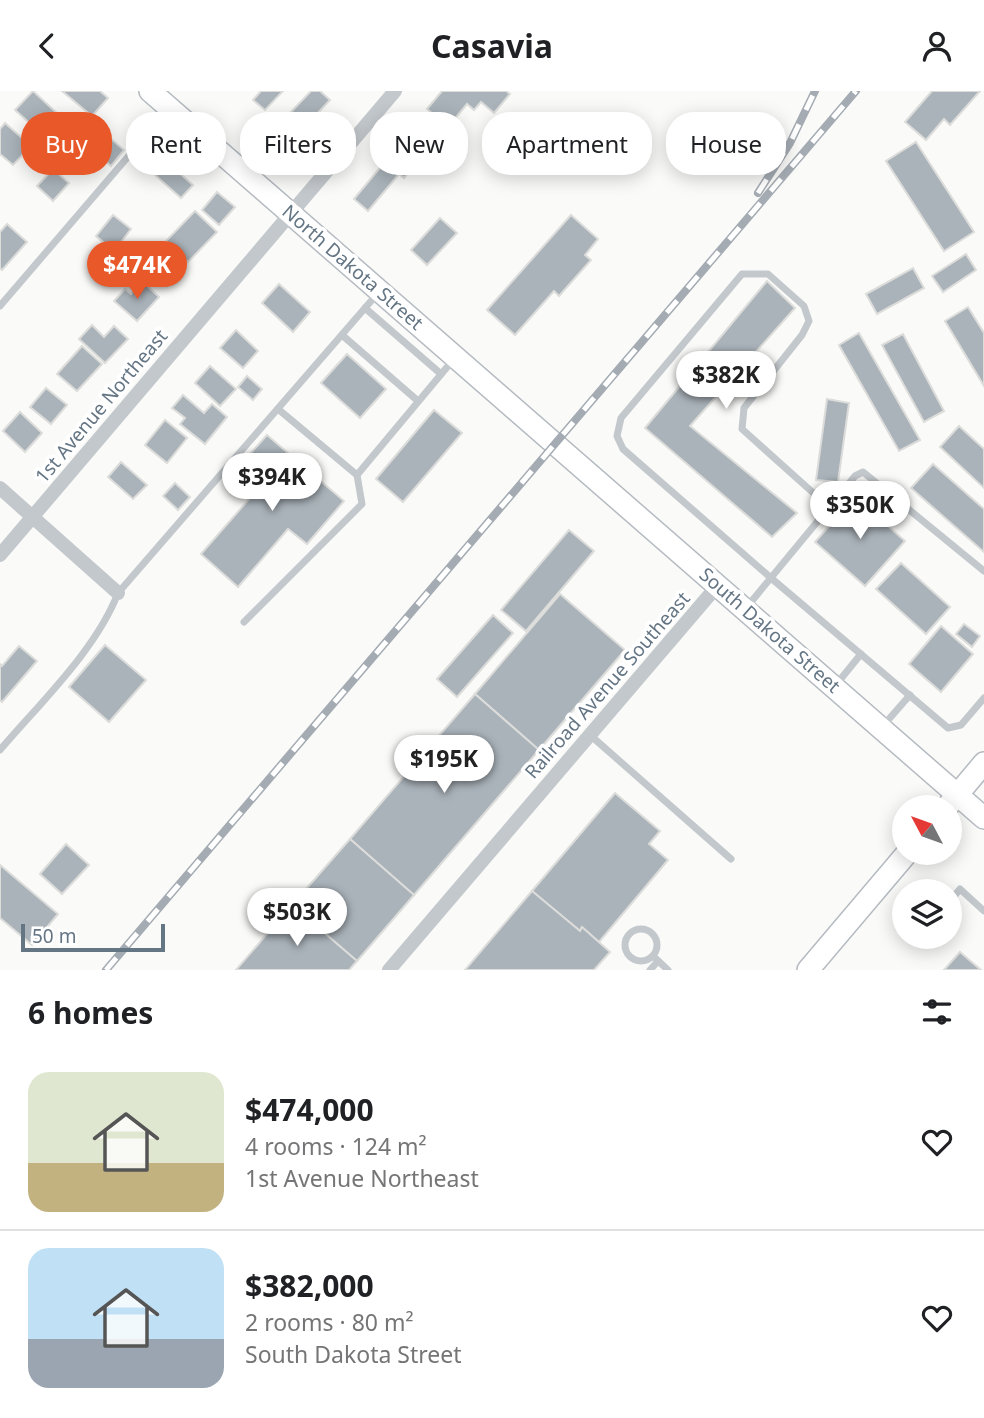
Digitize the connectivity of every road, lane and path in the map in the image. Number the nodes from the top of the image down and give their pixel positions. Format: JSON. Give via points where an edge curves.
{"nodes":[{"id":1,"x":150,"y":91,"type":"edge"},
{"id":2,"x":395,"y":91,"type":"edge"},
{"id":3,"x":170,"y":108,"type":"junction"},
{"id":4,"x":291,"y":213,"type":"junction"},
{"id":5,"x":380,"y":291,"type":"junction"},
{"id":6,"x":0,"y":306,"type":"edge"},
{"id":7,"x":365,"y":308,"type":"junction"},
{"id":8,"x":391,"y":317,"type":"junction"},
{"id":9,"x":342,"y":335,"type":"junction"},
{"id":10,"x":456,"y":357,"type":"junction"},
{"id":11,"x":441,"y":375,"type":"junction"},
{"id":12,"x":418,"y":401,"type":"junction"},
{"id":13,"x":278,"y":409,"type":"junction"},
{"id":14,"x":555,"y":444,"type":"joint"},
{"id":15,"x":357,"y":475,"type":"junction"},
{"id":16,"x":0,"y":488,"type":"edge"},
{"id":17,"x":829,"y":507,"type":"junction"},
{"id":18,"x":33,"y":516,"type":"junction"},
{"id":19,"x":0,"y":555,"type":"edge"},
{"id":20,"x":984,"y":571,"type":"edge"},
{"id":21,"x":771,"y":578,"type":"junction"},
{"id":22,"x":718,"y":585,"type":"junction"},
{"id":23,"x":118,"y":593,"type":"junction"},
{"id":24,"x":745,"y":609,"type":"junction"},
{"id":25,"x":244,"y":622,"type":"dead end"},
{"id":26,"x":862,"y":655,"type":"junction"},
{"id":27,"x":835,"y":687,"type":"junction"},
{"id":28,"x":909,"y":695,"type":"junction"},
{"id":29,"x":984,"y":698,"type":"edge"},
{"id":30,"x":882,"y":727,"type":"junction"},
{"id":31,"x":590,"y":735,"type":"junction"},
{"id":32,"x":0,"y":750,"type":"edge"},
{"id":33,"x":984,"y":763,"type":"edge"},
{"id":34,"x":948,"y":795,"type":"edge"},
{"id":35,"x":957,"y":795,"type":"edge"},
{"id":36,"x":962,"y":805,"type":"edge"},
{"id":37,"x":984,"y":818,"type":"edge"},
{"id":38,"x":731,"y":859,"type":"dead end"},
{"id":39,"x":897,"y":865,"type":"edge"},
{"id":40,"x":962,"y":891,"type":"edge"},
{"id":41,"x":984,"y":911,"type":"edge"},
{"id":42,"x":655,"y":959,"type":"junction"},
{"id":43,"x":389,"y":970,"type":"edge"},
{"id":44,"x":650,"y":970,"type":"edge"},
{"id":45,"x":668,"y":970,"type":"edge"},
{"id":46,"x":808,"y":970,"type":"edge"}],
"edges":[{"from":1,"to":3,"type":"street","name":"North Dakota Street"},
{"from":2,"to":4,"type":"street","name":"1st Avenue Northeast"},
{"from":3,"to":4,"type":"street","name":"North Dakota Street"},
{"from":3,"to":6,"type":"lane"},
{"from":4,"to":5,"type":"street","name":"North Dakota Street"},
{"from":4,"to":18,"type":"street","name":"1st Avenue Northeast"},
{"from":5,"to":7,"type":"lane"},
{"from":5,"to":8,"type":"street","name":"North Dakota Street"},
{"from":7,"to":8,"type":"lane"},
{"from":7,"to":9,"type":"lane"},
{"from":8,"to":10,"type":"street","name":"North Dakota Street"},
{"from":8,"to":11,"type":"lane"},
{"from":9,"to":12,"type":"lane"},
{"from":9,"to":13,"type":"lane"},
{"from":10,"to":11,"type":"lane"},
{"from":10,"to":14,"type":"street","name":"North Dakota Street"},
{"from":11,"to":12,"type":"lane"},
{"from":12,"to":15,"type":"lane"},
{"from":13,"to":15,"type":"lane"},
{"from":13,"to":23,"type":"lane"},
{"from":14,"to":22,"type":"street","name":"South Dakota Street"},
{"from":15,"to":25,"type":"lane","via":[[362,503]]},
{"from":16,"to":18,"type":"street"},
{"from":17,"to":20,"type":"lane","via":[[863,472]]},
{"from":17,"to":21,"type":"lane"},
{"from":17,"to":21,"type":"lane","via":[[742,429],[744,408],[809,321],[804,306],[768,274],[742,274],[621,418],[617,436],[623,449]]},
{"from":18,"to":19,"type":"street","name":"1st Avenue Northeast"},
{"from":18,"to":23,"type":"street"},
{"from":21,"to":24,"type":"lane"},
{"from":21,"to":26,"type":"lane"},
{"from":22,"to":24,"type":"street","name":"South Dakota Street"},
{"from":22,"to":31,"type":"street","name":"Railroad Avenue Southeast"},
{"from":23,"to":32,"type":"lane","via":[[92,642]]},
{"from":24,"to":27,"type":"street","name":"South Dakota Street"},
{"from":26,"to":27,"type":"lane"},
{"from":26,"to":28,"type":"lane"},
{"from":27,"to":30,"type":"street","name":"South Dakota Street"},
{"from":28,"to":29,"type":"lane","via":[[948,727],[961,725]]},
{"from":28,"to":30,"type":"lane"},
{"from":30,"to":34,"type":"street","name":"South Dakota Street"},
{"from":31,"to":38,"type":"lane"},
{"from":31,"to":43,"type":"street","name":"Railroad Avenue Southeast"},
{"from":33,"to":35,"type":"street"},
{"from":36,"to":37,"type":"street","name":"South Dakota Street"},
{"from":39,"to":46,"type":"street"},
{"from":40,"to":41,"type":"lane"},
{"from":42,"to":42,"type":"lane","via":[[639,961],[630,956],[626,942],[631,933],[651,933],[657,947]]},
{"from":42,"to":44,"type":"lane"},
{"from":42,"to":45,"type":"lane"}]}
